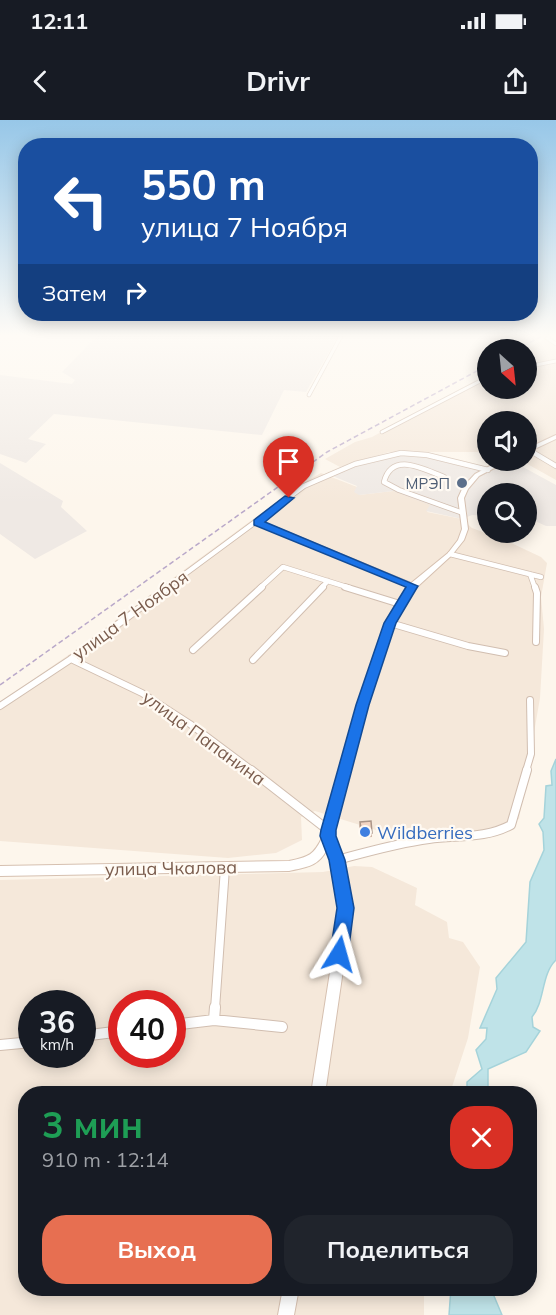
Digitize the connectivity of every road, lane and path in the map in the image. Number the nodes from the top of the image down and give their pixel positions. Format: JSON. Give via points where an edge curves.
{"nodes":[{"id":1,"x":311,"y":392,"type":"edge"},
{"id":2,"x":460,"y":392,"type":"edge"},
{"id":3,"x":309,"y":395,"type":"dead end"},
{"id":4,"x":382,"y":432,"type":"dead end"},
{"id":5,"x":556,"y":437,"type":"edge"},
{"id":6,"x":537,"y":446,"type":"edge"},
{"id":7,"x":537,"y":456,"type":"edge"},
{"id":8,"x":556,"y":466,"type":"edge"},
{"id":9,"x":477,"y":467,"type":"edge"},
{"id":10,"x":486,"y":471,"type":"edge"},
{"id":11,"x":444,"y":477,"type":"dead end"},
{"id":12,"x":463,"y":511,"type":"junction"},
{"id":13,"x":258,"y":522,"type":"junction"},
{"id":14,"x":450,"y":554,"type":"junction"},
{"id":15,"x":530,"y":574,"type":"junction"},
{"id":16,"x":541,"y":577,"type":"dead end"},
{"id":17,"x":328,"y":581,"type":"junction"},
{"id":18,"x":413,"y":586,"type":"junction"},
{"id":19,"x":400,"y":604,"type":"junction"},
{"id":20,"x":390,"y":623,"type":"junction"},
{"id":21,"x":536,"y":642,"type":"dead end"},
{"id":22,"x":193,"y":650,"type":"dead end"},
{"id":23,"x":505,"y":653,"type":"dead end"},
{"id":24,"x":71,"y":659,"type":"junction"},
{"id":25,"x":253,"y":660,"type":"dead end"},
{"id":26,"x":530,"y":700,"type":"dead end"},
{"id":27,"x":0,"y":706,"type":"edge"},
{"id":28,"x":328,"y":833,"type":"junction"},
{"id":29,"x":337,"y":860,"type":"junction"},
{"id":30,"x":225,"y":867,"type":"junction"},
{"id":31,"x":0,"y":871,"type":"edge"},
{"id":32,"x":214,"y":1020,"type":"junction"},
{"id":33,"x":186,"y":1023,"type":"edge"},
{"id":34,"x":282,"y":1027,"type":"dead end"},
{"id":35,"x":18,"y":1043,"type":"edge"},
{"id":36,"x":0,"y":1045,"type":"edge"},
{"id":37,"x":319,"y":1086,"type":"edge"},
{"id":38,"x":290,"y":1296,"type":"edge"},
{"id":39,"x":286,"y":1315,"type":"edge"}],
"edges":[{"from":1,"to":3,"type":"street"},
{"from":2,"to":4,"type":"street"},
{"from":5,"to":6,"type":"street"},
{"from":7,"to":8,"type":"street"},
{"from":9,"to":13,"type":"street","name":"улица 7 Ноября","via":[[422,454],[383,456],[312,481]]},
{"from":10,"to":12,"type":"street","name":"улица Чкалова","via":[[465,488],[461,498]]},
{"from":11,"to":12,"type":"street","via":[[405,463],[388,467],[384,482]]},
{"from":12,"to":14,"type":"street","name":"улица Чкалова","via":[[465,529]]},
{"from":13,"to":18,"type":"street"},
{"from":13,"to":24,"type":"street","name":"улица 7 Ноября"},
{"from":14,"to":15,"type":"street"},
{"from":14,"to":18,"type":"street","name":"улица Чкалова"},
{"from":15,"to":16,"type":"street"},
{"from":15,"to":21,"type":"street","via":[[537,593]]},
{"from":17,"to":19,"type":"street"},
{"from":17,"to":22,"type":"street","via":[[289,567],[280,568]]},
{"from":17,"to":25,"type":"street"},
{"from":18,"to":19,"type":"street","name":"улица Чкалова"},
{"from":19,"to":20,"type":"street","name":"улица Чкалова"},
{"from":20,"to":23,"type":"street"},
{"from":20,"to":28,"type":"street","name":"улица Чкалова","via":[[362,705]]},
{"from":24,"to":27,"type":"street","name":"улица 7 Ноября"},
{"from":24,"to":28,"type":"street","name":"улица Папанина","via":[[167,708]]},
{"from":26,"to":29,"type":"street","via":[[531,754],[511,825],[497,834],[432,839]]},
{"from":28,"to":29,"type":"street"},
{"from":28,"to":30,"type":"street","name":"улица Чкалова","via":[[319,856],[309,862]]},
{"from":29,"to":37,"type":"street","via":[[346,908]]},
{"from":30,"to":31,"type":"street","name":"улица Чкалова"},
{"from":30,"to":32,"type":"street"},
{"from":32,"to":33,"type":"street"},
{"from":32,"to":34,"type":"street"},
{"from":35,"to":36,"type":"street"},
{"from":38,"to":39,"type":"street"}]}
